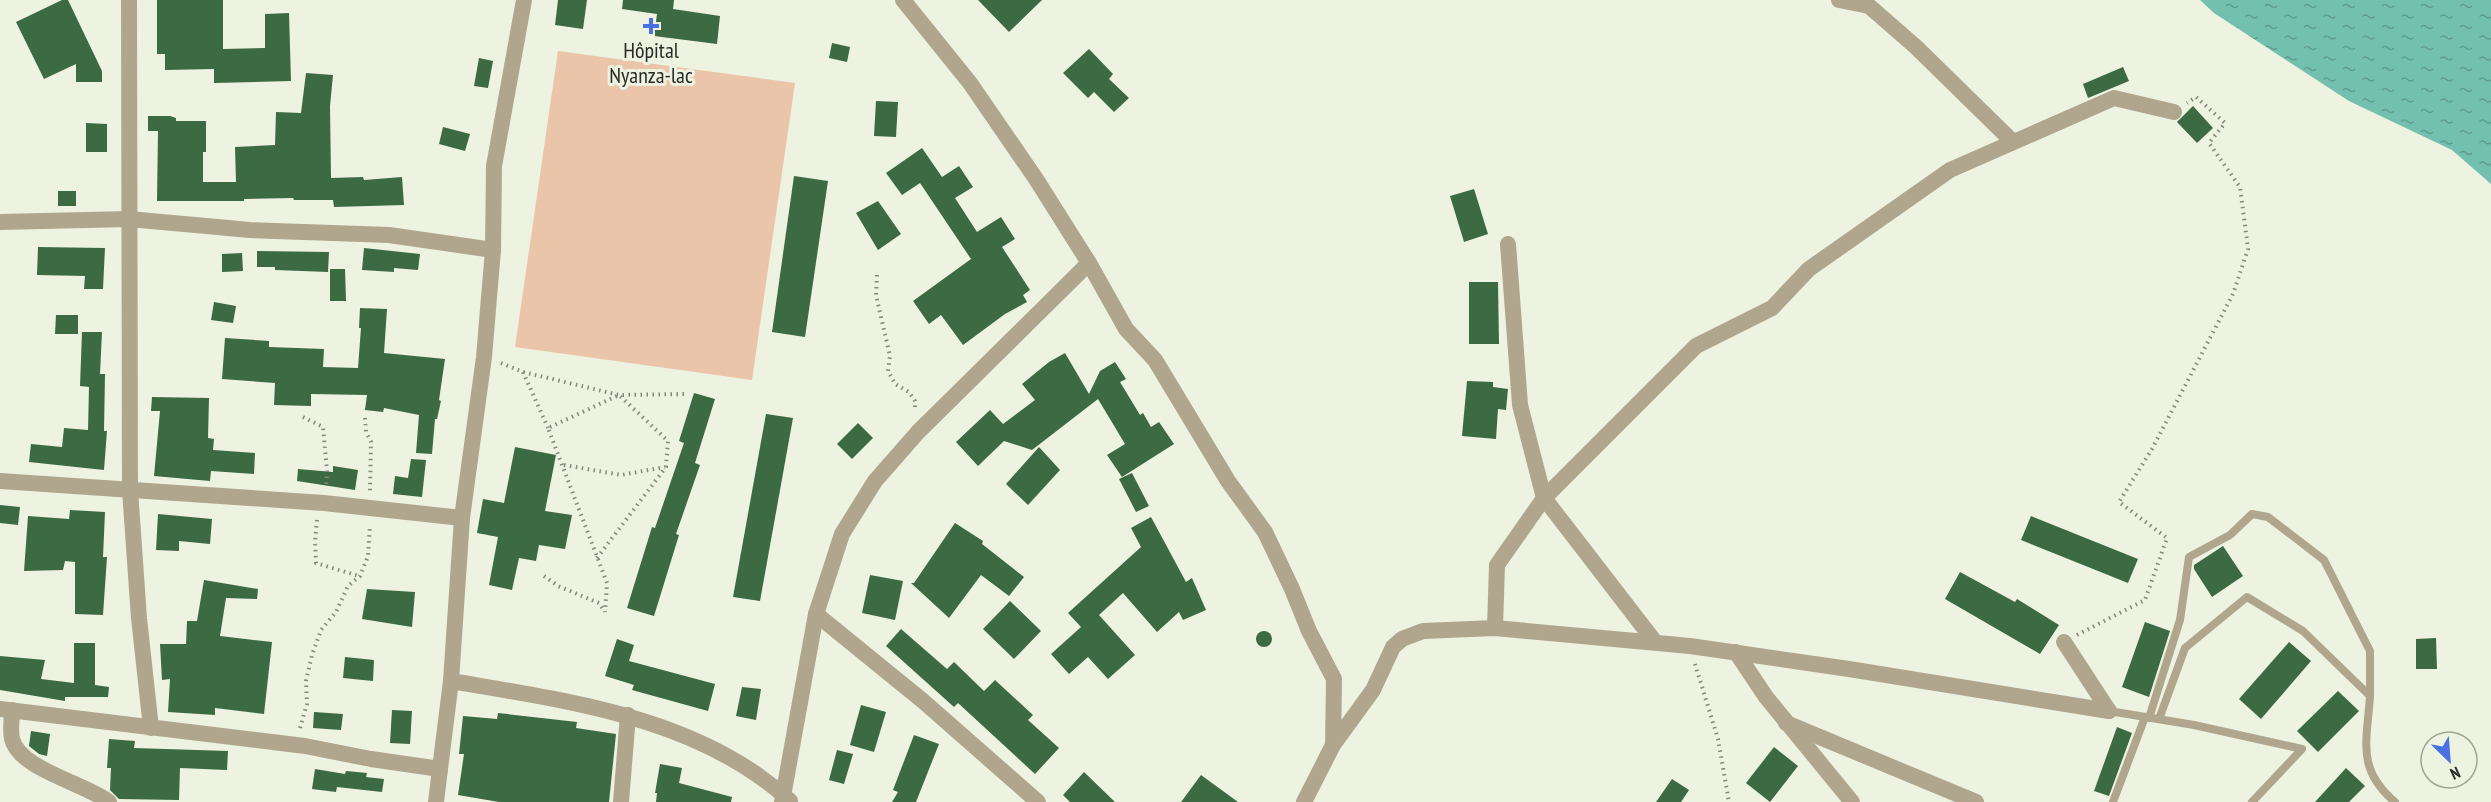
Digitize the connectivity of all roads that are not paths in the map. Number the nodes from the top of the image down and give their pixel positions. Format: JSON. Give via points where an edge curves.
{"nodes":[{"id":1,"x":129,"y":0,"type":"edge"},
{"id":2,"x":524,"y":0,"type":"edge"},
{"id":3,"x":903,"y":0,"type":"edge"},
{"id":4,"x":1839,"y":0,"type":"edge"},
{"id":5,"x":2174,"y":112,"type":"road end"},
{"id":6,"x":2013,"y":142,"type":"junction"},
{"id":7,"x":129,"y":219,"type":"junction"},
{"id":8,"x":0,"y":222,"type":"edge"},
{"id":9,"x":1508,"y":244,"type":"dead end"},
{"id":10,"x":493,"y":250,"type":"junction"},
{"id":11,"x":1089,"y":263,"type":"junction"},
{"id":12,"x":0,"y":481,"type":"edge"},
{"id":13,"x":130,"y":490,"type":"junction"},
{"id":14,"x":1544,"y":498,"type":"junction"},
{"id":15,"x":462,"y":518,"type":"junction"},
{"id":16,"x":816,"y":614,"type":"junction"},
{"id":17,"x":1495,"y":628,"type":"junction"},
{"id":18,"x":1655,"y":642,"type":"junction"},
{"id":19,"x":2064,"y":642,"type":"road end"},
{"id":20,"x":1736,"y":652,"type":"junction"},
{"id":21,"x":451,"y":681,"type":"junction"},
{"id":22,"x":2370,"y":696,"type":"junction"},
{"id":23,"x":6,"y":710,"type":"edge"},
{"id":24,"x":2109,"y":711,"type":"junction"},
{"id":25,"x":628,"y":715,"type":"junction"},
{"id":26,"x":2147,"y":717,"type":"junction"},
{"id":27,"x":2158,"y":719,"type":"junction"},
{"id":28,"x":1786,"y":723,"type":"junction"},
{"id":29,"x":151,"y":728,"type":"junction"},
{"id":30,"x":1333,"y":745,"type":"junction"},
{"id":31,"x":440,"y":769,"type":"junction"},
{"id":32,"x":785,"y":800,"type":"edge"},
{"id":33,"x":2255,"y":801,"type":"edge"},
{"id":34,"x":109,"y":802,"type":"edge"},
{"id":35,"x":436,"y":802,"type":"edge"},
{"id":36,"x":621,"y":802,"type":"edge"},
{"id":37,"x":1038,"y":802,"type":"edge"},
{"id":38,"x":1304,"y":802,"type":"edge"},
{"id":39,"x":1852,"y":802,"type":"edge"},
{"id":40,"x":1976,"y":802,"type":"edge"},
{"id":41,"x":2113,"y":802,"type":"edge"},
{"id":42,"x":2395,"y":802,"type":"edge"}],
"edges":[{"from":1,"to":7,"type":"street"},
{"from":2,"to":10,"type":"street","via":[[494,166]]},
{"from":3,"to":11,"type":"street","via":[[970,83]]},
{"from":4,"to":6,"type":"street","via":[[1869,6]]},
{"from":5,"to":6,"type":"street","via":[[2114,98]]},
{"from":6,"to":14,"type":"street","via":[[1950,170],[1809,269],[1772,308],[1696,346]]},
{"from":7,"to":8,"type":"street"},
{"from":7,"to":10,"type":"street","via":[[250,230],[389,235]]},
{"from":7,"to":13,"type":"street"},
{"from":9,"to":14,"type":"street","via":[[1520,405]]},
{"from":10,"to":15,"type":"street","via":[[484,357]]},
{"from":11,"to":16,"type":"street","via":[[918,432],[875,481],[842,534]]},
{"from":11,"to":30,"type":"street","via":[[1126,329],[1155,360],[1228,481],[1265,532],[1334,680]]},
{"from":12,"to":13,"type":"street"},
{"from":13,"to":15,"type":"street","via":[[324,503]]},
{"from":13,"to":29,"type":"street"},
{"from":14,"to":17,"type":"street","via":[[1497,565]]},
{"from":14,"to":18,"type":"street"},
{"from":15,"to":21,"type":"street"},
{"from":16,"to":32,"type":"street"},
{"from":16,"to":37,"type":"street"},
{"from":17,"to":18,"type":"street"},
{"from":17,"to":30,"type":"street","via":[[1423,631],[1402,639],[1393,647],[1373,690]]},
{"from":18,"to":20,"type":"street"},
{"from":19,"to":24,"type":"street"},
{"from":20,"to":24,"type":"street"},
{"from":20,"to":28,"type":"street"},
{"from":21,"to":25,"type":"street"},
{"from":21,"to":31,"type":"street"},
{"from":22,"to":26,"type":"lane","via":[[2370,651],[2324,560],[2268,517],[2252,514],[2230,535],[2189,556],[2180,620]]},
{"from":22,"to":27,"type":"lane","via":[[2303,631],[2247,597],[2185,648]]},
{"from":22,"to":42,"type":"lane","via":[[2366,757],[2378,788]]},
{"from":23,"to":29,"type":"street"},
{"from":23,"to":34,"type":"street","via":[[12,738],[24,755],[50,774],[91,790]]},
{"from":24,"to":26,"type":"lane"},
{"from":25,"to":32,"type":"street","via":[[718,752]]},
{"from":25,"to":36,"type":"street"},
{"from":26,"to":27,"type":"lane"},
{"from":26,"to":41,"type":"lane"},
{"from":27,"to":33,"type":"lane","via":[[2302,750]]},
{"from":28,"to":39,"type":"street"},
{"from":28,"to":40,"type":"street"},
{"from":29,"to":31,"type":"street","via":[[305,746]]},
{"from":30,"to":38,"type":"street"},
{"from":31,"to":35,"type":"street"}]}
